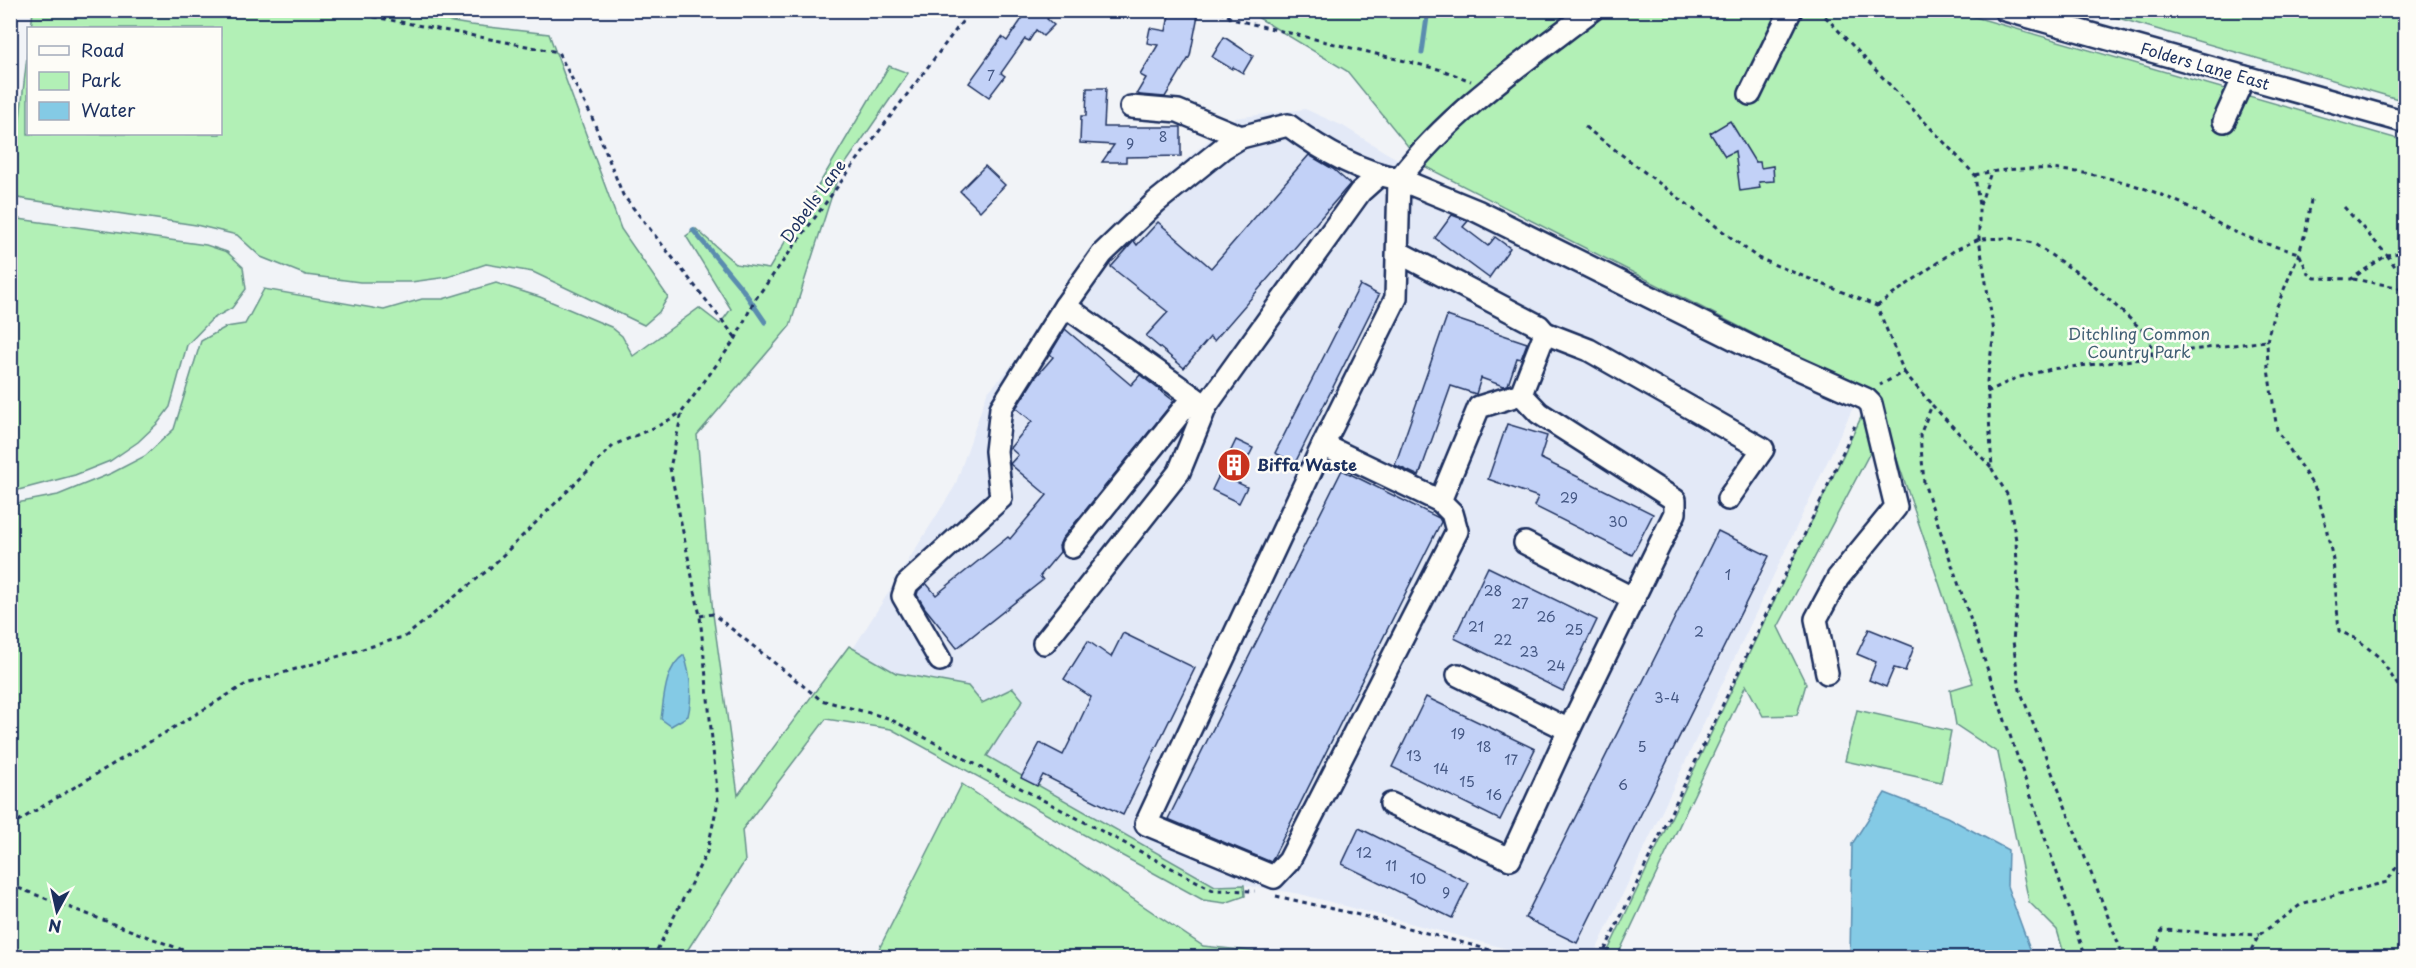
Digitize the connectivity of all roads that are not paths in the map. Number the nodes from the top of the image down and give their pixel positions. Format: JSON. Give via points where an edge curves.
{"nodes":[{"id":1,"x":1592,"y":10,"type":"edge"},
{"id":2,"x":1791,"y":10,"type":"edge"},
{"id":3,"x":2005,"y":10,"type":"edge"},
{"id":4,"x":2244,"y":77,"type":"junction"},
{"id":5,"x":1749,"y":94,"type":"dead end"},
{"id":6,"x":1131,"y":107,"type":"dead end"},
{"id":7,"x":2224,"y":121,"type":"dead end"},
{"id":8,"x":2406,"y":122,"type":"edge"},
{"id":9,"x":1240,"y":137,"type":"junction"},
{"id":10,"x":1389,"y":177,"type":"junction"},
{"id":11,"x":1398,"y":252,"type":"junction"},
{"id":12,"x":1065,"y":306,"type":"junction"},
{"id":13,"x":1545,"y":333,"type":"junction"},
{"id":14,"x":1521,"y":394,"type":"junction"},
{"id":15,"x":1200,"y":402,"type":"junction"},
{"id":16,"x":1323,"y":445,"type":"junction"},
{"id":17,"x":1728,"y":499,"type":"dead end"},
{"id":18,"x":1440,"y":501,"type":"junction"},
{"id":19,"x":1525,"y":543,"type":"dead end"},
{"id":20,"x":1072,"y":547,"type":"dead end"},
{"id":21,"x":1634,"y":599,"type":"junction"},
{"id":22,"x":1044,"y":644,"type":"dead end"},
{"id":23,"x":940,"y":660,"type":"dead end"},
{"id":24,"x":1827,"y":673,"type":"dead end"},
{"id":25,"x":1458,"y":675,"type":"dead end"},
{"id":26,"x":1569,"y":730,"type":"junction"},
{"id":27,"x":1391,"y":804,"type":"dead end"}],
"edges":[{"from":1,"to":10,"type":"street","via":[[1490,88]]},
{"from":2,"to":5,"type":"street"},
{"from":3,"to":4,"type":"street","name":"Folders Lane East"},
{"from":4,"to":7,"type":"street"},
{"from":4,"to":8,"type":"street","name":"Folders Lane East"},
{"from":6,"to":9,"type":"street","via":[[1178,111]]},
{"from":9,"to":10,"type":"street","via":[[1288,124],[1320,149]]},
{"from":9,"to":12,"type":"street","via":[[1156,202],[1102,255]]},
{"from":10,"to":11,"type":"street"},
{"from":10,"to":15,"type":"street","via":[[1360,192]]},
{"from":10,"to":24,"type":"street","via":[[1477,211],[1871,404],[1896,507],[1838,578],[1816,619]]},
{"from":11,"to":13,"type":"street","via":[[1539,326]]},
{"from":11,"to":16,"type":"street","via":[[1396,298]]},
{"from":12,"to":15,"type":"street"},
{"from":12,"to":23,"type":"street","via":[[1001,408],[996,451],[1001,498],[906,584],[903,597]]},
{"from":13,"to":14,"type":"street"},
{"from":13,"to":17,"type":"street","via":[[1589,350],[1763,449]]},
{"from":14,"to":18,"type":"street","via":[[1479,407]]},
{"from":14,"to":21,"type":"street","via":[[1539,413],[1675,500],[1675,513]]},
{"from":15,"to":20,"type":"street"},
{"from":15,"to":22,"type":"street","via":[[1179,471]]},
{"from":16,"to":18,"type":"street"},
{"from":16,"to":18,"type":"street","via":[[1146,824],[1274,877],[1289,861],[1457,531],[1452,513]]},
{"from":19,"to":21,"type":"street"},
{"from":21,"to":26,"type":"street"},
{"from":25,"to":26,"type":"street"},
{"from":26,"to":27,"type":"street","via":[[1510,859]]}]}
